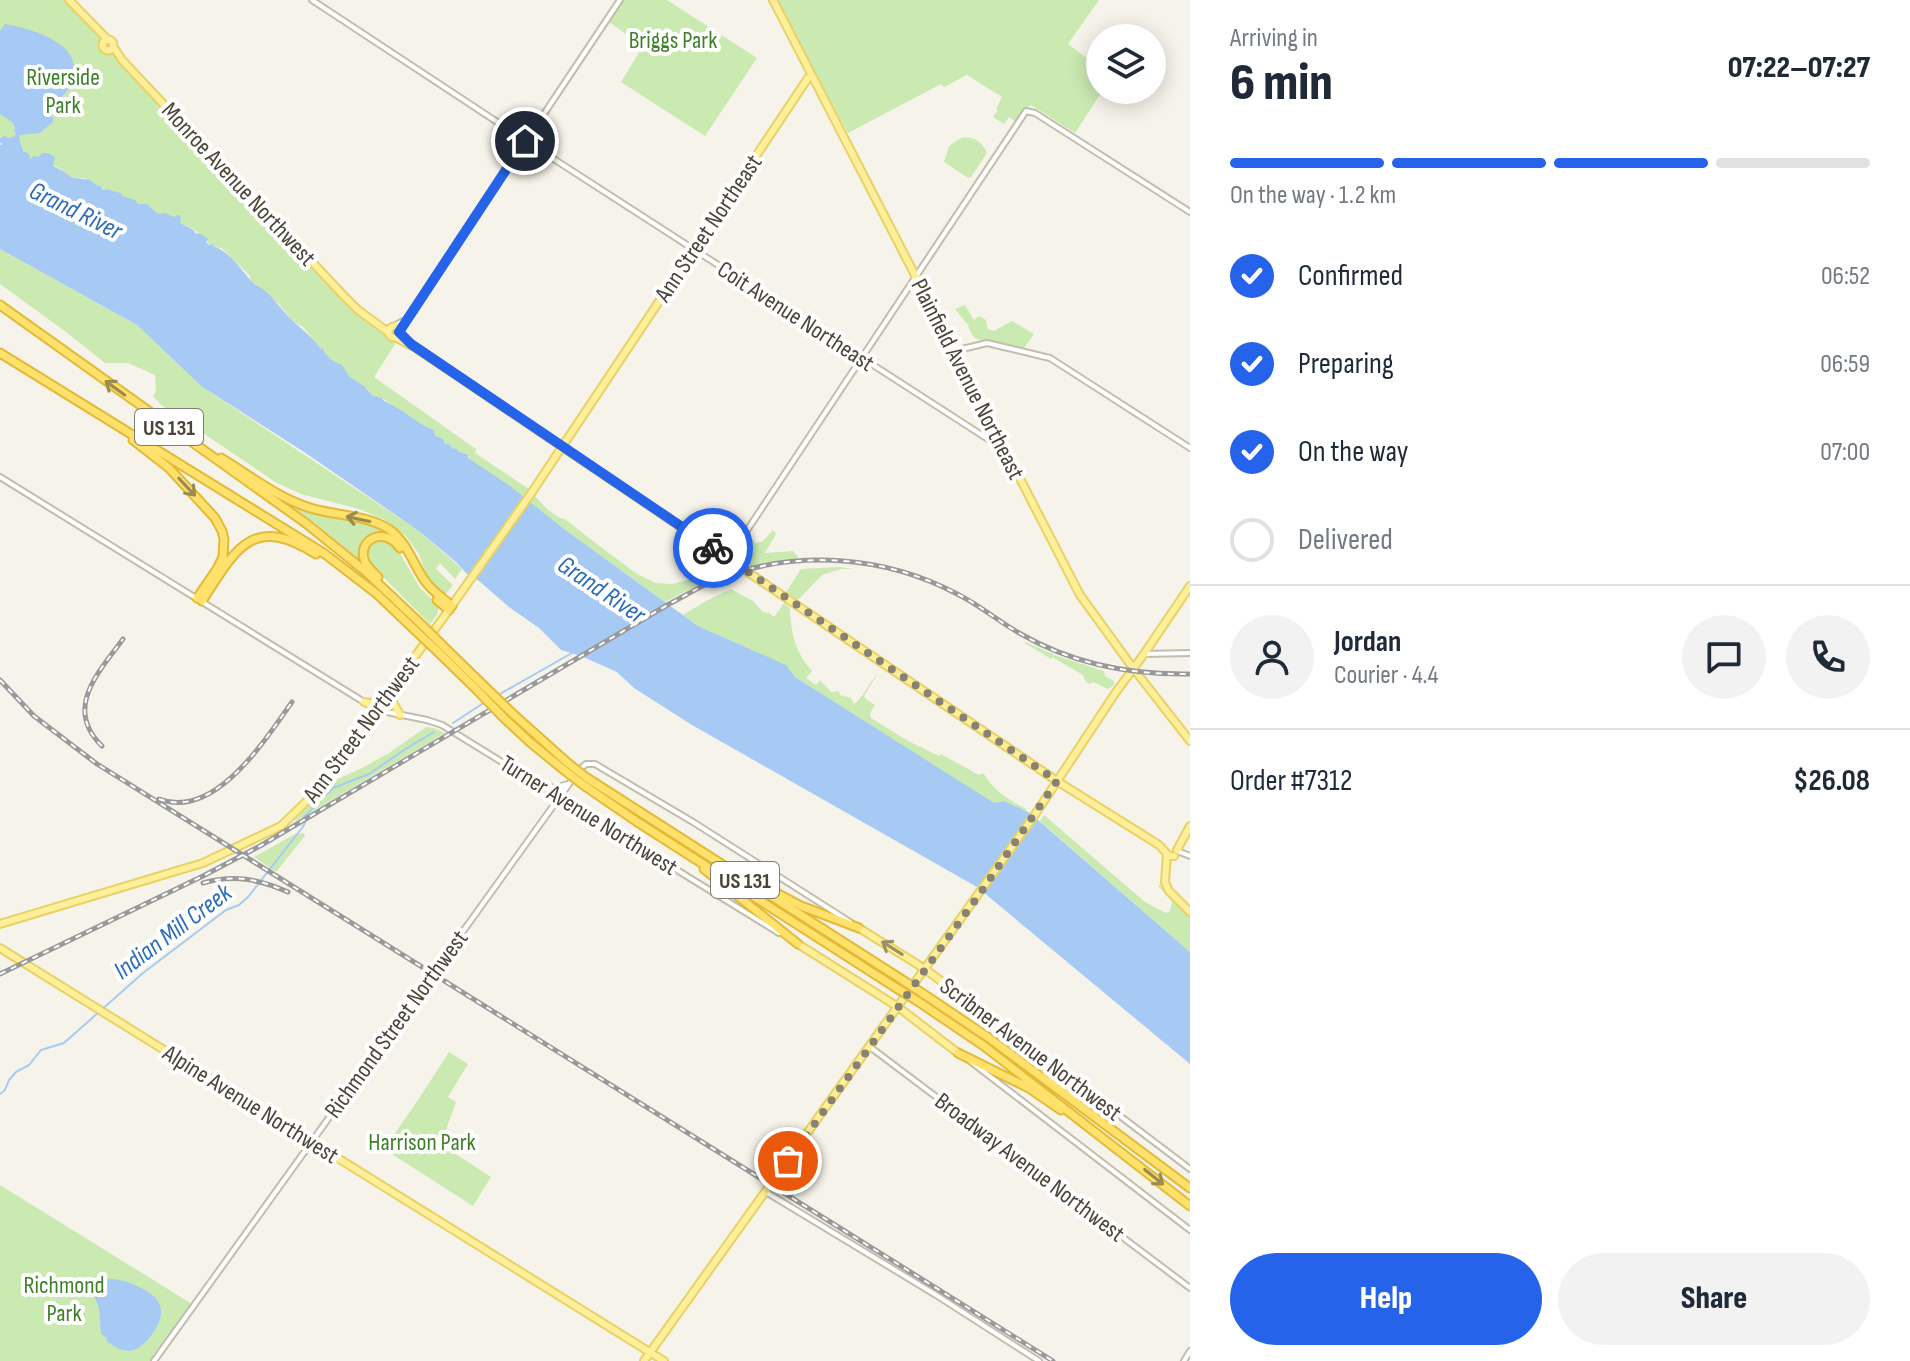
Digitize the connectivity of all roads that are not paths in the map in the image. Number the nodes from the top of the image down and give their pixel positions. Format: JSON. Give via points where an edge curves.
{"nodes":[{"id":1,"x":69,"y":0,"type":"edge"},
{"id":2,"x":312,"y":0,"type":"edge"},
{"id":3,"x":620,"y":0,"type":"edge"},
{"id":4,"x":773,"y":0,"type":"edge"},
{"id":5,"x":812,"y":76,"type":"junction"},
{"id":6,"x":525,"y":141,"type":"junction"},
{"id":7,"x":1190,"y":212,"type":"edge"},
{"id":8,"x":694,"y":250,"type":"junction"},
{"id":9,"x":915,"y":276,"type":"junction"},
{"id":10,"x":0,"y":305,"type":"edge"},
{"id":11,"x":394,"y":331,"type":"junction"},
{"id":12,"x":954,"y":351,"type":"junction"},
{"id":13,"x":0,"y":353,"type":"edge"},
{"id":14,"x":862,"y":358,"type":"junction"},
{"id":15,"x":606,"y":382,"type":"joint"},
{"id":16,"x":58,"y":389,"type":"junction"},
{"id":17,"x":182,"y":436,"type":"junction"},
{"id":18,"x":1001,"y":442,"type":"junction"},
{"id":19,"x":563,"y":447,"type":"junction"},
{"id":20,"x":1190,"y":448,"type":"edge"},
{"id":21,"x":0,"y":477,"type":"edge"},
{"id":22,"x":728,"y":559,"type":"junction"},
{"id":23,"x":1190,"y":586,"type":"edge"},
{"id":24,"x":377,"y":594,"type":"junction"},
{"id":25,"x":199,"y":600,"type":"junction"},
{"id":26,"x":451,"y":608,"type":"junction"},
{"id":27,"x":405,"y":609,"type":"junction"},
{"id":28,"x":421,"y":630,"type":"junction"},
{"id":29,"x":1190,"y":653,"type":"edge"},
{"id":30,"x":1144,"y":654,"type":"junction"},
{"id":31,"x":1133,"y":668,"type":"junction"},
{"id":32,"x":392,"y":689,"type":"junction"},
{"id":33,"x":386,"y":698,"type":"junction"},
{"id":34,"x":364,"y":702,"type":"junction"},
{"id":35,"x":377,"y":710,"type":"junction"},
{"id":36,"x":400,"y":715,"type":"junction"},
{"id":37,"x":1190,"y":741,"type":"edge"},
{"id":38,"x":582,"y":766,"type":"joint"},
{"id":39,"x":529,"y":779,"type":"junction"},
{"id":40,"x":585,"y":781,"type":"junction"},
{"id":41,"x":1057,"y":781,"type":"junction"},
{"id":42,"x":569,"y":783,"type":"junction"},
{"id":43,"x":559,"y":797,"type":"junction"},
{"id":44,"x":1190,"y":826,"type":"edge"},
{"id":45,"x":667,"y":841,"type":"junction"},
{"id":46,"x":698,"y":850,"type":"junction"},
{"id":47,"x":1172,"y":852,"type":"junction"},
{"id":48,"x":1189,"y":856,"type":"edge"},
{"id":49,"x":1190,"y":910,"type":"edge"},
{"id":50,"x":1,"y":924,"type":"edge"},
{"id":51,"x":859,"y":928,"type":"junction"},
{"id":52,"x":798,"y":944,"type":"junction"},
{"id":53,"x":0,"y":948,"type":"edge"},
{"id":54,"x":925,"y":969,"type":"junction"},
{"id":55,"x":901,"y":985,"type":"junction"},
{"id":56,"x":919,"y":996,"type":"junction"},
{"id":57,"x":898,"y":1007,"type":"junction"},
{"id":58,"x":993,"y":1020,"type":"junction"},
{"id":59,"x":870,"y":1047,"type":"junction"},
{"id":60,"x":958,"y":1053,"type":"junction"},
{"id":61,"x":1105,"y":1126,"type":"junction"},
{"id":62,"x":312,"y":1142,"type":"junction"},
{"id":63,"x":1118,"y":1148,"type":"junction"},
{"id":64,"x":1190,"y":1169,"type":"edge"},
{"id":65,"x":1190,"y":1188,"type":"edge"},
{"id":66,"x":766,"y":1191,"type":"junction"},
{"id":67,"x":1190,"y":1206,"type":"edge"},
{"id":68,"x":1190,"y":1230,"type":"edge"},
{"id":69,"x":1190,"y":1288,"type":"edge"},
{"id":70,"x":1190,"y":1351,"type":"edge"},
{"id":71,"x":650,"y":1352,"type":"junction"},
{"id":72,"x":154,"y":1361,"type":"edge"},
{"id":73,"x":644,"y":1361,"type":"edge"},
{"id":74,"x":664,"y":1361,"type":"edge"},
{"id":75,"x":1039,"y":1361,"type":"edge"},
{"id":76,"x":1184,"y":1361,"type":"edge"}],
"edges":[{"from":1,"to":11,"type":"main road","name":"Monroe Avenue Northwest","via":[[344,296]]},
{"from":2,"to":6,"type":"street","name":"Coit Avenue Northeast"},
{"from":3,"to":6,"type":"street"},
{"from":4,"to":5,"type":"main road","name":"Plainfield Avenue Northeast"},
{"from":5,"to":8,"type":"main road","name":"Ann Street Northeast"},
{"from":5,"to":9,"type":"main road","name":"Plainfield Avenue Northeast"},
{"from":6,"to":8,"type":"street","name":"Coit Avenue Northeast"},
{"from":6,"to":11,"type":"street"},
{"from":7,"to":9,"type":"street","via":[[1029,111]]},
{"from":8,"to":14,"type":"street","name":"Coit Avenue Northeast"},
{"from":8,"to":15,"type":"main road","name":"Ann Street Northeast"},
{"from":9,"to":12,"type":"main road","name":"Plainfield Avenue Northeast"},
{"from":9,"to":14,"type":"street"},
{"from":17,"to":10,"type":"highway","number":"US 131","one_way":true},
{"from":11,"to":19,"type":"main road","name":"Monroe Avenue Northwest"},
{"from":12,"to":18,"type":"main road","name":"Plainfield Avenue Northeast"},
{"from":12,"to":20,"type":"street","via":[[987,343],[1050,358]]},
{"from":13,"to":16,"type":"highway","number":"US 131"},
{"from":14,"to":18,"type":"street","name":"Coit Avenue Northeast","via":[[994,443]]},
{"from":14,"to":22,"type":"street"},
{"from":15,"to":19,"type":"main road","name":"Ann Street Northwest"},
{"from":16,"to":24,"type":"highway","number":"US 131","via":[[310,544]]},
{"from":16,"to":25,"type":"highway","one_way":true,"via":[[161,461],[215,518],[224,539],[223,557]]},
{"from":26,"to":17,"type":"highway","one_way":true,"via":[[430,588],[388,528],[291,501]]},
{"from":17,"to":27,"type":"highway","number":"US 131","via":[[317,532]]},
{"from":18,"to":31,"type":"main road","name":"Plainfield Avenue Northeast","via":[[1080,595]]},
{"from":19,"to":22,"type":"main road","name":"Monroe Avenue Northwest"},
{"from":19,"to":26,"type":"main road","name":"Ann Street Northwest"},
{"from":21,"to":25,"type":"street","name":"Turner Avenue Northwest"},
{"from":22,"to":41,"type":"main road","name":"Monroe Avenue Northwest"},
{"from":23,"to":30,"type":"main road"},
{"from":24,"to":25,"type":"highway","via":[[296,542],[266,536],[240,548]]},
{"from":24,"to":28,"type":"highway","number":"US 131"},
{"from":25,"to":34,"type":"street","name":"Turner Avenue Northwest"},
{"from":26,"to":27,"type":"highway","via":[[420,582],[398,543],[375,537],[365,549],[366,562]]},
{"from":26,"to":32,"type":"main road","name":"Ann Street Northwest"},
{"from":27,"to":28,"type":"highway","number":"US 131"},
{"from":28,"to":40,"type":"highway","number":"US 131","bridge":true,"via":[[508,716]]},
{"from":29,"to":30,"type":"street"},
{"from":30,"to":31,"type":"main road"},
{"from":31,"to":37,"type":"main road","name":"Plainfield Avenue Northeast"},
{"from":31,"to":41,"type":"main road"},
{"from":32,"to":33,"type":"main road","name":"Ann Street Northwest"},
{"from":32,"to":36,"type":"main road"},
{"from":33,"to":34,"type":"main road"},
{"from":33,"to":35,"type":"main road","name":"Ann Street Northwest"},
{"from":34,"to":35,"type":"street","name":"Turner Avenue Northwest"},
{"from":35,"to":36,"type":"street","name":"Turner Avenue Northwest"},
{"from":35,"to":50,"type":"main road","name":"Ann Street Northwest","via":[[315,793],[271,832],[190,867]]},
{"from":36,"to":39,"type":"street","name":"Turner Avenue Northwest","via":[[442,725]]},
{"from":38,"to":42,"type":"street","name":"Richmond Street Northwest"},
{"from":38,"to":51,"type":"street","name":"Scribner Avenue Northwest","via":[[595,764]]},
{"from":39,"to":42,"type":"street","via":[[554,788]]},
{"from":39,"to":43,"type":"street","name":"Turner Avenue Northwest"},
{"from":40,"to":45,"type":"highway","number":"US 131"},
{"from":40,"to":46,"type":"highway","number":"US 131"},
{"from":41,"to":47,"type":"main road","name":"Monroe Avenue Northwest"},
{"from":41,"to":54,"type":"main road"},
{"from":42,"to":43,"type":"street","name":"Richmond Street Northwest"},
{"from":43,"to":52,"type":"street","name":"Turner Avenue Northwest"},
{"from":43,"to":62,"type":"street","name":"Richmond Street Northwest"},
{"from":44,"to":47,"type":"main road"},
{"from":45,"to":52,"type":"highway"},
{"from":45,"to":55,"type":"highway","number":"US 131"},
{"from":46,"to":51,"type":"highway","via":[[788,900]]},
{"from":46,"to":55,"type":"highway","number":"US 131"},
{"from":47,"to":48,"type":"street"},
{"from":47,"to":49,"type":"main road","via":[[1164,878]]},
{"from":54,"to":51,"type":"main road","name":"Scribner Avenue Northwest","one_way":true},
{"from":52,"to":57,"type":"main road","name":"Turner Avenue Northwest"},
{"from":53,"to":62,"type":"main road","name":"Alpine Avenue Northwest"},
{"from":54,"to":57,"type":"main road"},
{"from":54,"to":58,"type":"main road","name":"Scribner Avenue Northwest"},
{"from":55,"to":56,"type":"highway","number":"US 131","bridge":true},
{"from":56,"to":61,"type":"highway","number":"US 131","via":[[997,1045]]},
{"from":56,"to":63,"type":"highway","number":"US 131"},
{"from":57,"to":59,"type":"main road"},
{"from":57,"to":60,"type":"main road","name":"Turner Avenue Northwest"},
{"from":58,"to":61,"type":"highway"},
{"from":58,"to":64,"type":"street","name":"Scribner Avenue Northwest"},
{"from":59,"to":66,"type":"main road"},
{"from":59,"to":69,"type":"street","name":"Broadway Avenue Northwest"},
{"from":60,"to":63,"type":"highway","via":[[1029,1088]]},
{"from":60,"to":68,"type":"street","name":"Turner Avenue Northwest"},
{"from":61,"to":65,"type":"highway","number":"US 131"},
{"from":62,"to":71,"type":"main road","name":"Alpine Avenue Northwest"},
{"from":62,"to":72,"type":"street","name":"Richmond Street Northwest"},
{"from":63,"to":67,"type":"highway","number":"US 131","one_way":true},
{"from":66,"to":71,"type":"main road"},
{"from":66,"to":75,"type":"street"},
{"from":70,"to":76,"type":"street"},
{"from":71,"to":73,"type":"main road"},
{"from":71,"to":74,"type":"main road","name":"Alpine Avenue Northwest"}]}
